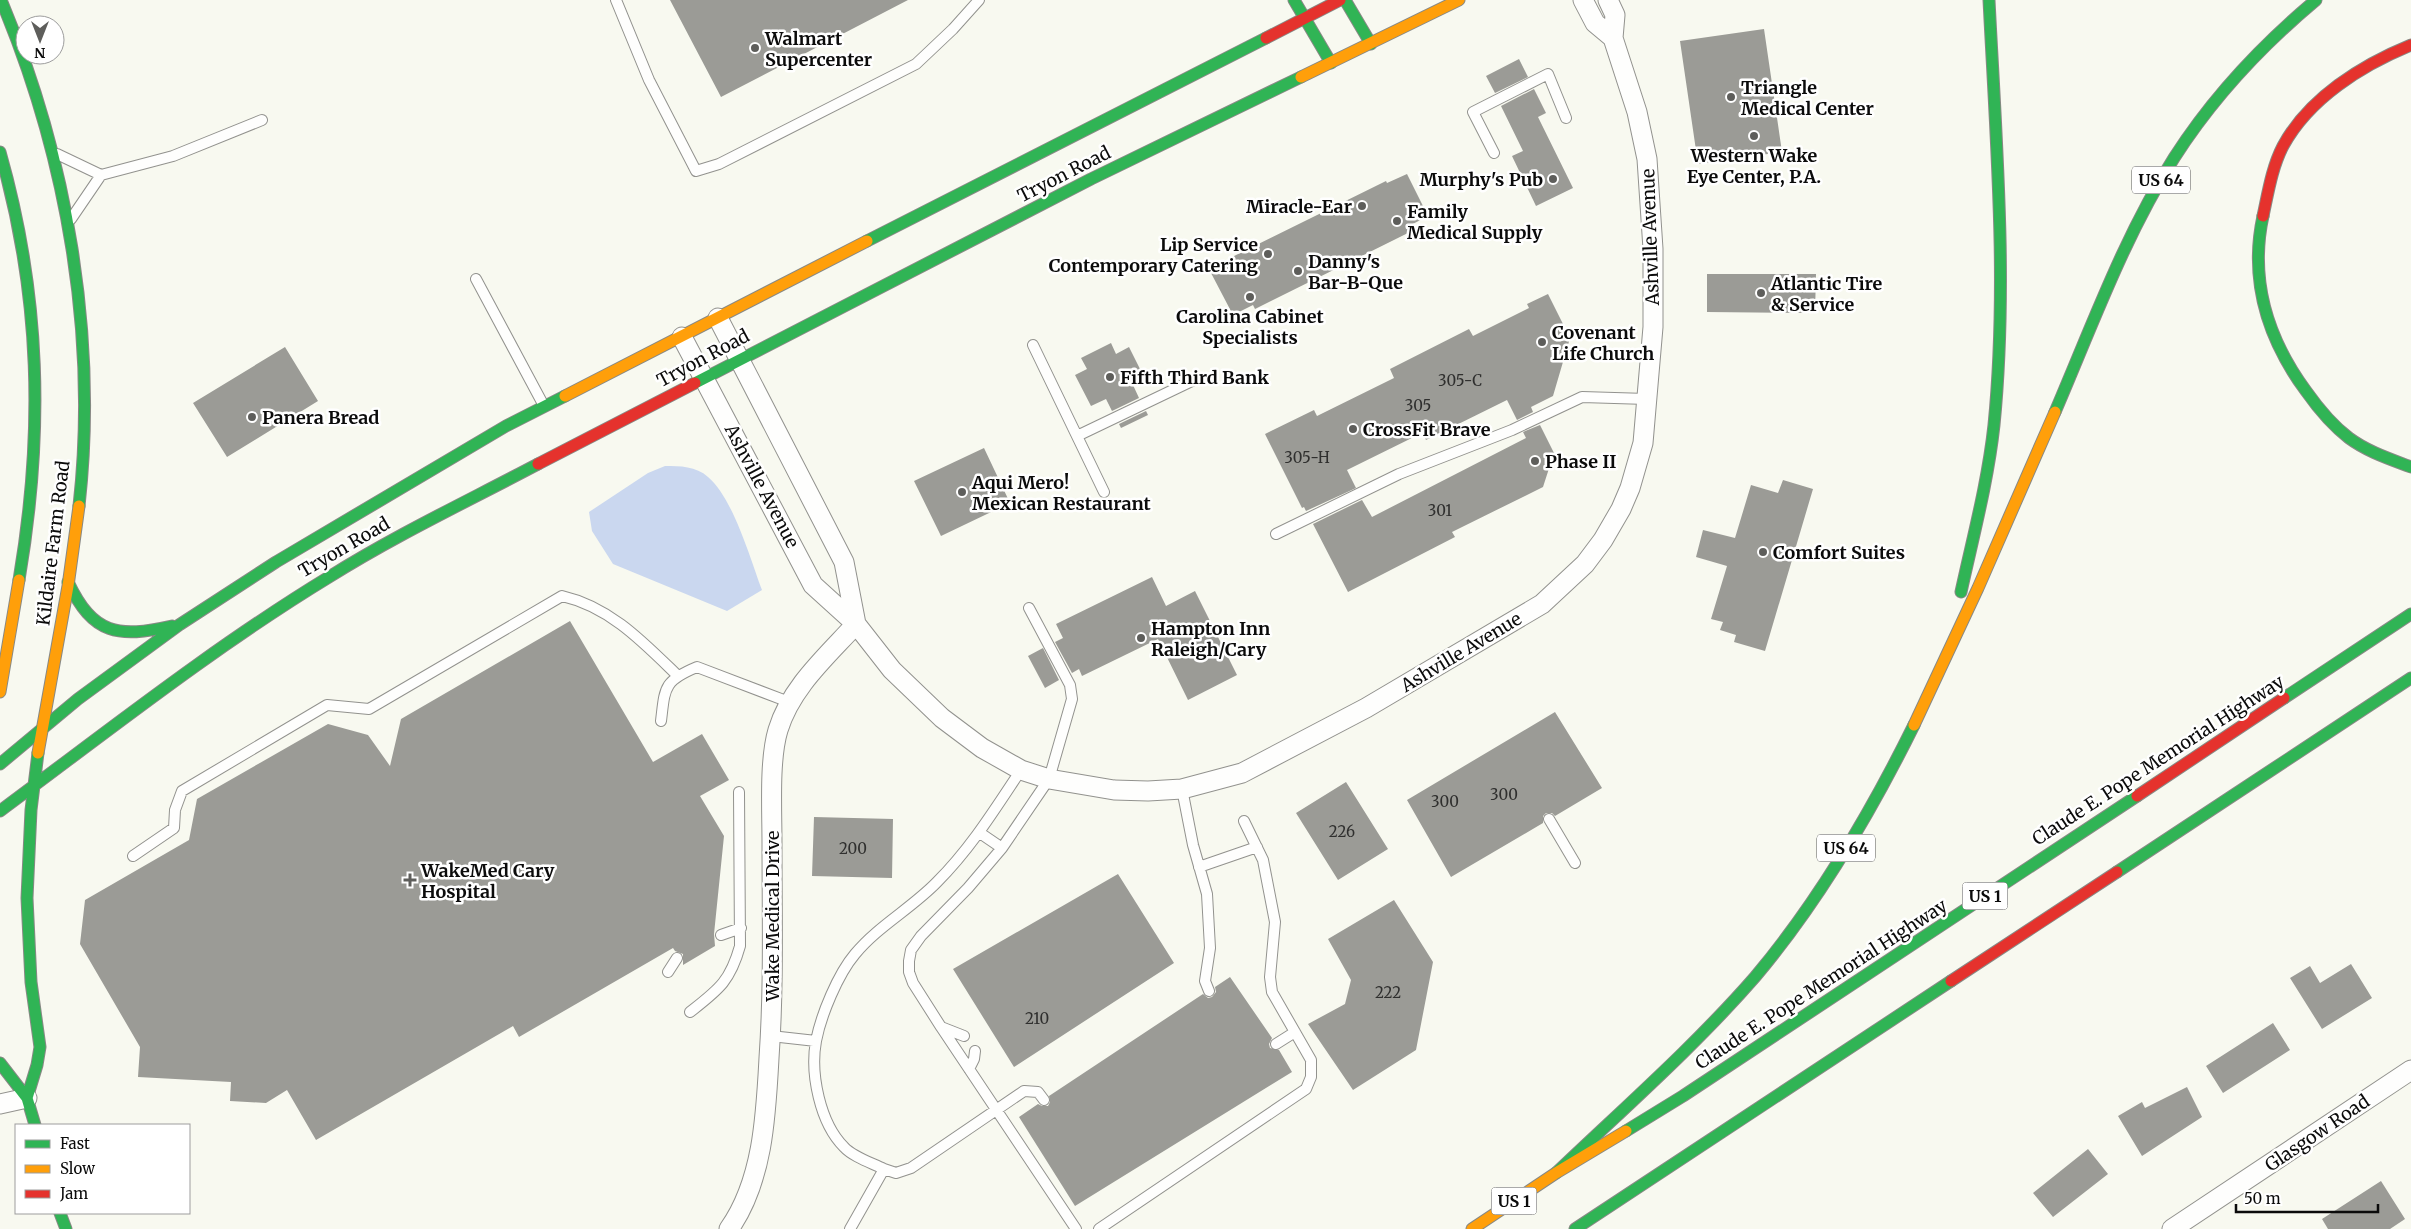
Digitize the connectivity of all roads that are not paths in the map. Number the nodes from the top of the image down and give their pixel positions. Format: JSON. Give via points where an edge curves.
{"nodes":[{"id":1,"x":1,"y":0,"type":"edge"},
{"id":2,"x":616,"y":0,"type":"edge"},
{"id":3,"x":979,"y":0,"type":"edge"},
{"id":4,"x":1294,"y":0,"type":"edge"},
{"id":5,"x":1340,"y":0,"type":"edge"},
{"id":6,"x":1345,"y":0,"type":"edge"},
{"id":7,"x":1459,"y":0,"type":"edge"},
{"id":8,"x":1583,"y":0,"type":"edge"},
{"id":9,"x":1608,"y":0,"type":"edge"},
{"id":10,"x":1989,"y":0,"type":"edge"},
{"id":11,"x":2316,"y":0,"type":"edge"},
{"id":12,"x":1305,"y":19,"type":"junction"},
{"id":13,"x":1613,"y":38,"type":"junction"},
{"id":14,"x":1370,"y":44,"type":"junction"},
{"id":15,"x":2411,"y":46,"type":"edge"},
{"id":16,"x":1331,"y":63,"type":"junction"},
{"id":17,"x":1566,"y":118,"type":"dead end"},
{"id":18,"x":262,"y":120,"type":"dead end"},
{"id":19,"x":0,"y":152,"type":"edge"},
{"id":20,"x":53,"y":152,"type":"junction"},
{"id":21,"x":1494,"y":153,"type":"dead end"},
{"id":22,"x":101,"y":175,"type":"junction"},
{"id":23,"x":6,"y":191,"type":"edge"},
{"id":24,"x":68,"y":223,"type":"junction"},
{"id":25,"x":476,"y":279,"type":"dead end"},
{"id":26,"x":718,"y":318,"type":"junction"},
{"id":27,"x":682,"y":337,"type":"junction"},
{"id":28,"x":1033,"y":345,"type":"dead end"},
{"id":29,"x":738,"y":360,"type":"junction"},
{"id":30,"x":704,"y":378,"type":"junction"},
{"id":31,"x":1196,"y":379,"type":"dead end"},
{"id":32,"x":1647,"y":399,"type":"junction"},
{"id":33,"x":544,"y":406,"type":"junction"},
{"id":34,"x":1077,"y":436,"type":"junction"},
{"id":35,"x":2411,"y":467,"type":"edge"},
{"id":36,"x":1104,"y":492,"type":"dead end"},
{"id":37,"x":1276,"y":534,"type":"dead end"},
{"id":38,"x":68,"y":582,"type":"junction"},
{"id":39,"x":1029,"y":608,"type":"dead end"},
{"id":40,"x":2411,"y":614,"type":"edge"},
{"id":41,"x":856,"y":624,"type":"junction"},
{"id":42,"x":179,"y":625,"type":"junction"},
{"id":43,"x":1947,"y":654,"type":"junction"},
{"id":44,"x":677,"y":675,"type":"junction"},
{"id":45,"x":2411,"y":678,"type":"edge"},
{"id":46,"x":0,"y":692,"type":"edge"},
{"id":47,"x":789,"y":702,"type":"junction"},
{"id":48,"x":661,"y":721,"type":"dead end"},
{"id":49,"x":41,"y":730,"type":"junction"},
{"id":50,"x":0,"y":764,"type":"edge"},
{"id":51,"x":1021,"y":770,"type":"junction"},
{"id":52,"x":1049,"y":779,"type":"junction"},
{"id":53,"x":33,"y":787,"type":"junction"},
{"id":54,"x":1182,"y":789,"type":"junction"},
{"id":55,"x":739,"y":792,"type":"dead end"},
{"id":56,"x":0,"y":811,"type":"edge"},
{"id":57,"x":1549,"y":819,"type":"dead end"},
{"id":58,"x":1244,"y":820,"type":"dead end"},
{"id":59,"x":980,"y":833,"type":"junction"},
{"id":60,"x":1257,"y":847,"type":"junction"},
{"id":61,"x":1002,"y":848,"type":"junction"},
{"id":62,"x":133,"y":856,"type":"dead end"},
{"id":63,"x":1575,"y":863,"type":"dead end"},
{"id":64,"x":1200,"y":867,"type":"junction"},
{"id":65,"x":741,"y":928,"type":"junction"},
{"id":66,"x":721,"y":935,"type":"dead end"},
{"id":67,"x":677,"y":958,"type":"dead end"},
{"id":68,"x":668,"y":972,"type":"dead end"},
{"id":69,"x":1209,"y":990,"type":"dead end"},
{"id":70,"x":690,"y":1012,"type":"dead end"},
{"id":71,"x":941,"y":1027,"type":"junction"},
{"id":72,"x":1295,"y":1032,"type":"junction"},
{"id":73,"x":771,"y":1036,"type":"junction"},
{"id":74,"x":964,"y":1036,"type":"dead end"},
{"id":75,"x":816,"y":1041,"type":"junction"},
{"id":76,"x":1276,"y":1044,"type":"dead end"},
{"id":77,"x":974,"y":1051,"type":"dead end"},
{"id":78,"x":0,"y":1063,"type":"edge"},
{"id":79,"x":969,"y":1069,"type":"junction"},
{"id":80,"x":2411,"y":1070,"type":"edge"},
{"id":81,"x":27,"y":1098,"type":"junction"},
{"id":82,"x":1044,"y":1100,"type":"dead end"},
{"id":83,"x":0,"y":1104,"type":"edge"},
{"id":84,"x":995,"y":1109,"type":"junction"},
{"id":85,"x":35,"y":1124,"type":"edge"},
{"id":86,"x":884,"y":1169,"type":"junction"},
{"id":87,"x":1556,"y":1173,"type":"junction"},
{"id":88,"x":60,"y":1214,"type":"edge"},
{"id":89,"x":66,"y":1229,"type":"edge"},
{"id":90,"x":729,"y":1229,"type":"edge"},
{"id":91,"x":850,"y":1229,"type":"edge"},
{"id":92,"x":1076,"y":1229,"type":"edge"},
{"id":93,"x":1099,"y":1229,"type":"edge"},
{"id":94,"x":1472,"y":1229,"type":"edge"},
{"id":95,"x":1575,"y":1229,"type":"edge"},
{"id":96,"x":2172,"y":1229,"type":"edge"}],
"edges":[{"from":1,"to":20,"type":"main road","name":"Kildaire Farm Road","via":[[28,65]]},
{"from":2,"to":3,"type":"lane","via":[[649,80],[696,171],[719,164],[916,64]]},
{"from":4,"to":12,"type":"main road"},
{"from":5,"to":12,"type":"main road","name":"Tryon Road"},
{"from":6,"to":14,"type":"main road"},
{"from":7,"to":14,"type":"main road","name":"Tryon Road"},
{"from":8,"to":13,"type":"street","via":[[1595,23]]},
{"from":9,"to":13,"type":"street","name":"Ashville Avenue","via":[[1614,15]]},
{"from":10,"to":43,"type":"main road","via":[[2000,282],[1998,381],[1982,500]]},
{"from":11,"to":43,"type":"main road","number":"US 64","via":[[2238,71],[2196,124],[2165,171],[2108,286]]},
{"from":12,"to":16,"type":"main road"},
{"from":12,"to":26,"type":"main road","name":"Tryon Road"},
{"from":13,"to":32,"type":"street","name":"Ashville Avenue","via":[[1637,112],[1647,159],[1653,327]]},
{"from":14,"to":16,"type":"main road","name":"Tryon Road"},
{"from":15,"to":35,"type":"main road","via":[[2390,53],[2349,77],[2317,104],[2286,141],[2270,183],[2258,232],[2257,274],[2264,311],[2283,361],[2327,420],[2368,450]]},
{"from":16,"to":29,"type":"main road","name":"Tryon Road","via":[[1091,179]]},
{"from":17,"to":21,"type":"lane","via":[[1548,74],[1473,112]]},
{"from":18,"to":22,"type":"lane","via":[[173,156]]},
{"from":19,"to":23,"type":"main road","name":"Kildaire Farm Road"},
{"from":20,"to":22,"type":"lane"},
{"from":20,"to":24,"type":"main road","name":"Kildaire Farm Road"},
{"from":22,"to":24,"type":"lane"},
{"from":23,"to":46,"type":"main road","name":"Kildaire Farm Road","via":[[24,250],[34,334],[36,441],[27,532]]},
{"from":24,"to":38,"type":"main road","name":"Kildaire Farm Road","via":[[80,308],[84,400],[79,506]]},
{"from":25,"to":33,"type":"lane"},
{"from":26,"to":27,"type":"main road","name":"Tryon Road"},
{"from":26,"to":29,"type":"street","name":"Ashville Avenue"},
{"from":27,"to":30,"type":"street","name":"Ashville Avenue"},
{"from":27,"to":33,"type":"main road","name":"Tryon Road"},
{"from":28,"to":34,"type":"lane"},
{"from":29,"to":30,"type":"main road","name":"Tryon Road"},
{"from":29,"to":41,"type":"street","name":"Ashville Avenue","via":[[844,562]]},
{"from":30,"to":41,"type":"street","name":"Ashville Avenue","via":[[813,585]]},
{"from":30,"to":53,"type":"main road","name":"Tryon Road","via":[[471,497],[332,573],[243,631]]},
{"from":31,"to":34,"type":"lane"},
{"from":32,"to":37,"type":"lane","via":[[1582,397],[1512,430],[1399,474]]},
{"from":32,"to":54,"type":"street","name":"Ashville Avenue","via":[[1643,443],[1621,509],[1604,540],[1585,564],[1542,604],[1307,740],[1242,773]]},
{"from":33,"to":42,"type":"main road","name":"Tryon Road","via":[[276,562]]},
{"from":34,"to":36,"type":"lane"},
{"from":38,"to":42,"type":"main road","via":[[83,611],[112,631],[145,633]]},
{"from":38,"to":49,"type":"main road","name":"Kildaire Farm Road"},
{"from":39,"to":52,"type":"lane","via":[[1070,685],[1072,699]]},
{"from":40,"to":87,"type":"main road","name":"Claude E. Pope Memorial Highway","number":"US 1","via":[[1691,1090]]},
{"from":41,"to":47,"type":"street","name":"Wake Medical Drive"},
{"from":41,"to":51,"type":"street","name":"Ashville Avenue","via":[[892,670],[942,718],[982,748]]},
{"from":42,"to":49,"type":"main road","name":"Tryon Road","via":[[78,698]]},
{"from":43,"to":87,"type":"main road","number":"US 64","via":[[1885,781],[1826,881],[1778,947],[1713,1021]]},
{"from":44,"to":47,"type":"lane","via":[[696,667]]},
{"from":44,"to":48,"type":"lane","via":[[665,688]]},
{"from":44,"to":62,"type":"lane","via":[[626,626],[581,600],[562,596],[369,709],[327,705],[182,791],[175,810],[174,828]]},
{"from":45,"to":95,"type":"main road"},
{"from":47,"to":73,"type":"street","name":"Wake Medical Drive","via":[[778,731],[772,786]]},
{"from":49,"to":50,"type":"main road","name":"Tryon Road"},
{"from":49,"to":53,"type":"main road","name":"Kildaire Farm Road"},
{"from":51,"to":52,"type":"street","name":"Ashville Avenue"},
{"from":51,"to":59,"type":"lane"},
{"from":52,"to":54,"type":"street","name":"Ashville Avenue","via":[[1114,790]]},
{"from":52,"to":61,"type":"lane"},
{"from":53,"to":56,"type":"main road","name":"Tryon Road"},
{"from":53,"to":81,"type":"main road","name":"Kildaire Farm Road","via":[[27,909],[31,983],[40,1053]]},
{"from":54,"to":64,"type":"lane"},
{"from":55,"to":65,"type":"lane"},
{"from":57,"to":63,"type":"lane"},
{"from":58,"to":60,"type":"lane"},
{"from":59,"to":61,"type":"lane"},
{"from":59,"to":75,"type":"lane","via":[[936,883],[855,954],[839,977]]},
{"from":60,"to":64,"type":"lane"},
{"from":60,"to":72,"type":"lane","via":[[1263,860],[1275,922],[1270,977],[1272,992]]},
{"from":61,"to":71,"type":"lane","via":[[911,950],[909,972]]},
{"from":64,"to":69,"type":"lane","via":[[1207,894],[1210,948],[1205,981]]},
{"from":65,"to":66,"type":"lane"},
{"from":65,"to":70,"type":"lane","via":[[735,963],[723,986]]},
{"from":67,"to":68,"type":"lane"},
{"from":71,"to":74,"type":"lane"},
{"from":71,"to":79,"type":"lane"},
{"from":72,"to":76,"type":"lane"},
{"from":72,"to":93,"type":"lane","via":[[1311,1060],[1311,1077],[1306,1089]]},
{"from":73,"to":75,"type":"lane"},
{"from":73,"to":90,"type":"street","name":"Wake Medical Drive","via":[[767,1100],[758,1162]]},
{"from":75,"to":86,"type":"lane","via":[[816,1076],[824,1118],[844,1149]]},
{"from":77,"to":79,"type":"lane"},
{"from":78,"to":81,"type":"main road"},
{"from":79,"to":84,"type":"lane"},
{"from":80,"to":96,"type":"street","name":"Glasgow Road"},
{"from":81,"to":83,"type":"street"},
{"from":81,"to":85,"type":"main road"},
{"from":82,"to":84,"type":"lane","via":[[1038,1092],[1024,1091]]},
{"from":84,"to":86,"type":"lane","via":[[911,1168],[896,1173]]},
{"from":84,"to":92,"type":"lane"},
{"from":86,"to":91,"type":"lane"},
{"from":87,"to":94,"type":"main road","name":"Claude E. Pope Memorial Highway","number":"US 1"},
{"from":88,"to":89,"type":"main road"}]}
